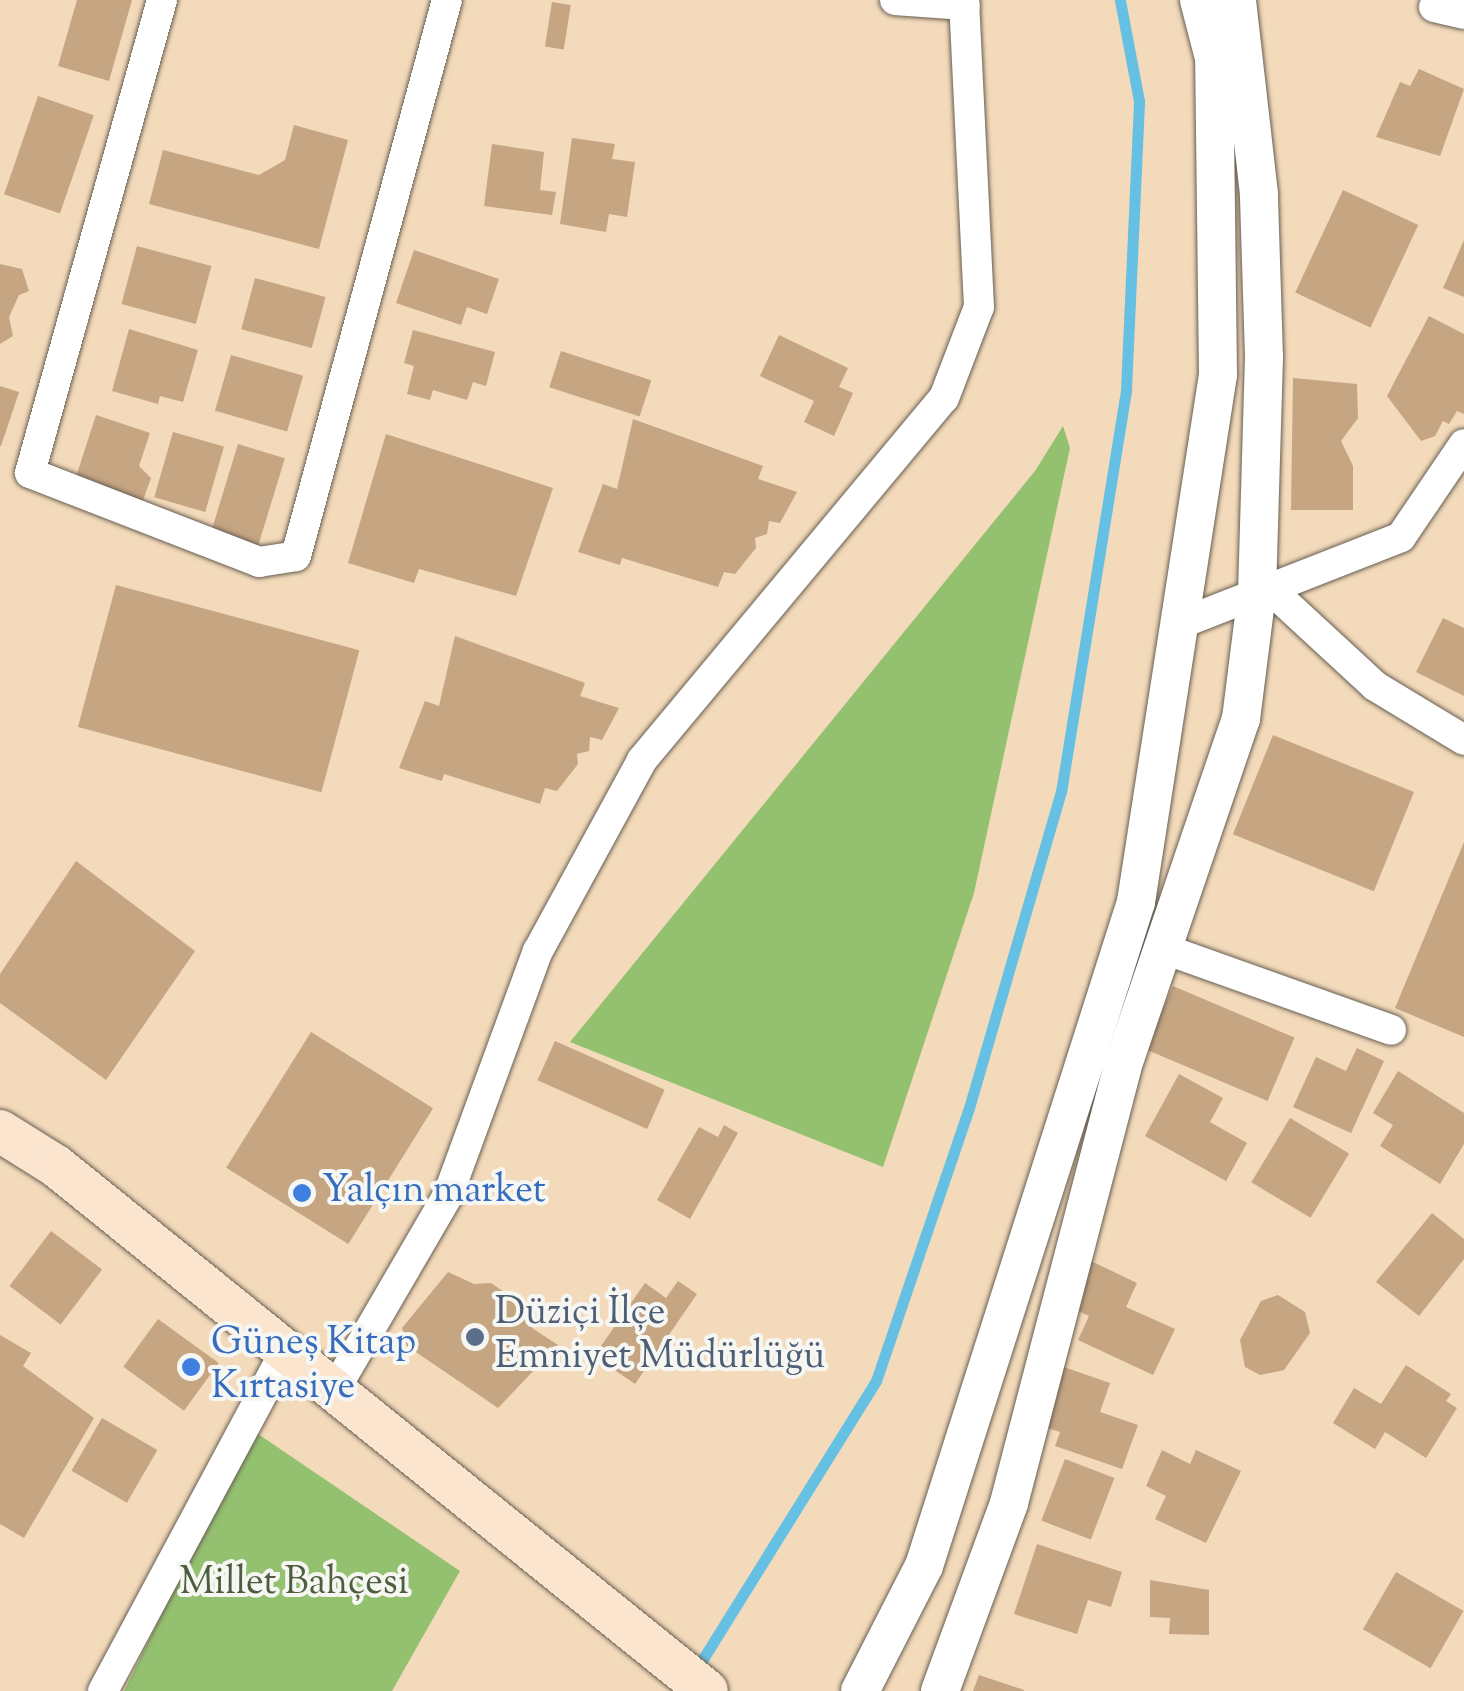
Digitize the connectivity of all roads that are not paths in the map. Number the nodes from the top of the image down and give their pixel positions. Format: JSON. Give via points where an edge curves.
{"nodes":[{"id":1,"x":162,"y":0,"type":"edge"},
{"id":2,"x":447,"y":0,"type":"edge"},
{"id":3,"x":895,"y":0,"type":"edge"},
{"id":4,"x":1199,"y":0,"type":"edge"},
{"id":5,"x":1237,"y":0,"type":"edge"},
{"id":6,"x":965,"y":2,"type":"edge"},
{"id":7,"x":1434,"y":7,"type":"dead end"},
{"id":8,"x":1464,"y":14,"type":"edge"},
{"id":9,"x":1464,"y":444,"type":"edge"},
{"id":10,"x":1263,"y":591,"type":"junction"},
{"id":11,"x":1182,"y":623,"type":"junction"},
{"id":12,"x":1464,"y":740,"type":"edge"},
{"id":13,"x":1164,"y":949,"type":"junction"},
{"id":14,"x":1391,"y":1030,"type":"dead end"},
{"id":15,"x":0,"y":1131,"type":"edge"},
{"id":16,"x":285,"y":1351,"type":"junction"},
{"id":17,"x":334,"y":1391,"type":"junction"},
{"id":18,"x":103,"y":1691,"type":"edge"},
{"id":19,"x":707,"y":1691,"type":"edge"},
{"id":20,"x":860,"y":1691,"type":"edge"},
{"id":21,"x":940,"y":1691,"type":"edge"}],
"edges":[{"from":1,"to":2,"type":"street","via":[[30,473],[259,562],[296,556]]},
{"from":3,"to":6,"type":"street"},
{"from":4,"to":11,"type":"street","via":[[1214,58],[1218,375]]},
{"from":5,"to":10,"type":"street","via":[[1259,212]]},
{"from":6,"to":17,"type":"street","via":[[979,308],[944,398],[642,760],[538,951],[448,1195]]},
{"from":7,"to":8,"type":"street"},
{"from":9,"to":10,"type":"street","via":[[1401,537]]},
{"from":10,"to":11,"type":"street"},
{"from":10,"to":12,"type":"street","via":[[1375,686]]},
{"from":10,"to":13,"type":"street","via":[[1240,719]]},
{"from":11,"to":20,"type":"street","via":[[1136,902],[924,1566]]},
{"from":13,"to":14,"type":"street"},
{"from":13,"to":21,"type":"street","via":[[1122,1068],[1009,1503]]},
{"from":15,"to":16,"type":"main road","via":[[56,1166]]},
{"from":16,"to":17,"type":"main road"},
{"from":16,"to":18,"type":"street"},
{"from":17,"to":19,"type":"main road"}]}
